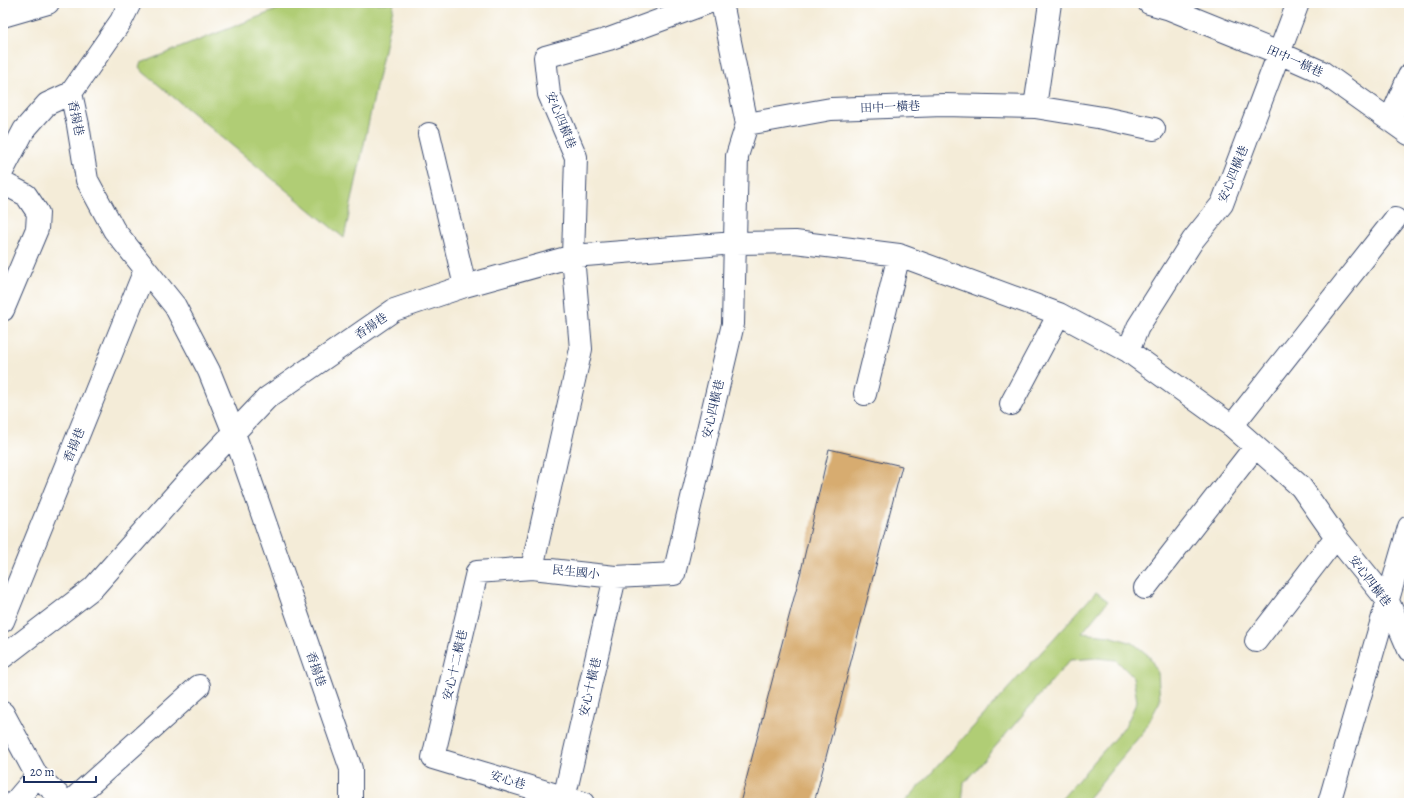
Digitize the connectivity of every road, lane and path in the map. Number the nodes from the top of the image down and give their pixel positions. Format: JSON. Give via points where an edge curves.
{"nodes":[{"id":1,"x":48,"y":3,"type":"edge"},
{"id":2,"x":706,"y":3,"type":"edge"},
{"id":3,"x":722,"y":3,"type":"edge"},
{"id":4,"x":1050,"y":3,"type":"edge"},
{"id":5,"x":1149,"y":3,"type":"edge"},
{"id":6,"x":1298,"y":3,"type":"edge"},
{"id":7,"x":1171,"y":6,"type":"edge"},
{"id":8,"x":126,"y":12,"type":"edge"},
{"id":9,"x":3,"y":16,"type":"edge"},
{"id":10,"x":1279,"y":53,"type":"junction"},
{"id":11,"x":1409,"y":76,"type":"edge"},
{"id":12,"x":70,"y":92,"type":"junction"},
{"id":13,"x":1035,"y":107,"type":"junction"},
{"id":14,"x":1390,"y":120,"type":"junction"},
{"id":15,"x":747,"y":124,"type":"junction"},
{"id":16,"x":1154,"y":129,"type":"dead end"},
{"id":17,"x":429,"y":134,"type":"dead end"},
{"id":18,"x":1409,"y":134,"type":"edge"},
{"id":19,"x":3,"y":170,"type":"edge"},
{"id":20,"x":3,"y":183,"type":"edge"},
{"id":21,"x":1395,"y":219,"type":"dead end"},
{"id":22,"x":735,"y":242,"type":"junction"},
{"id":23,"x":899,"y":255,"type":"junction"},
{"id":24,"x":573,"y":256,"type":"junction"},
{"id":25,"x":146,"y":270,"type":"junction"},
{"id":26,"x":465,"y":286,"type":"junction"},
{"id":27,"x":3,"y":310,"type":"edge"},
{"id":28,"x":1058,"y":314,"type":"junction"},
{"id":29,"x":1128,"y":351,"type":"junction"},
{"id":30,"x":865,"y":394,"type":"dead end"},
{"id":31,"x":1011,"y":404,"type":"dead end"},
{"id":32,"x":1232,"y":426,"type":"junction"},
{"id":33,"x":234,"y":432,"type":"junction"},
{"id":34,"x":1255,"y":447,"type":"junction"},
{"id":35,"x":1408,"y":531,"type":"edge"},
{"id":36,"x":1336,"y":537,"type":"junction"},
{"id":37,"x":532,"y":568,"type":"junction"},
{"id":38,"x":477,"y":572,"type":"joint"},
{"id":39,"x":674,"y":574,"type":"joint"},
{"id":40,"x":615,"y":577,"type":"junction"},
{"id":41,"x":1145,"y":588,"type":"dead end"},
{"id":42,"x":1388,"y":601,"type":"junction"},
{"id":43,"x":3,"y":621,"type":"edge"},
{"id":44,"x":1256,"y":641,"type":"dead end"},
{"id":45,"x":1409,"y":650,"type":"edge"},
{"id":46,"x":3,"y":657,"type":"edge"},
{"id":47,"x":199,"y":686,"type":"dead end"},
{"id":48,"x":3,"y":713,"type":"edge"},
{"id":49,"x":433,"y":758,"type":"joint"},
{"id":50,"x":37,"y":776,"type":"junction"},
{"id":51,"x":570,"y":801,"type":"edge"},
{"id":52,"x":14,"y":803,"type":"edge"},
{"id":53,"x":68,"y":803,"type":"edge"},
{"id":54,"x":351,"y":803,"type":"edge"},
{"id":55,"x":1329,"y":803,"type":"edge"}],
"edges":[{"from":1,"to":9,"type":"street"},
{"from":2,"to":24,"type":"street","name":"安心四橫巷","via":[[609,39],[545,56],[549,94],[576,157]]},
{"from":3,"to":15,"type":"street"},
{"from":4,"to":13,"type":"street"},
{"from":5,"to":7,"type":"street","name":"田中一橫巷"},
{"from":6,"to":10,"type":"street","name":"安心四橫巷"},
{"from":7,"to":10,"type":"street","name":"田中一橫巷"},
{"from":8,"to":12,"type":"street"},
{"from":10,"to":14,"type":"street","name":"田中一橫巷","via":[[1322,72]]},
{"from":10,"to":29,"type":"street","name":"安心四橫巷","via":[[1222,204],[1194,240],[1138,327]]},
{"from":11,"to":14,"type":"street"},
{"from":12,"to":19,"type":"street","via":[[47,104],[24,130]]},
{"from":12,"to":25,"type":"street","name":"香揚巷","via":[[87,180],[114,230]]},
{"from":13,"to":15,"type":"street","name":"田中一橫巷","via":[[942,105],[832,109]]},
{"from":13,"to":16,"type":"street","name":"田中一橫巷"},
{"from":14,"to":18,"type":"street","name":"田中一橫巷"},
{"from":15,"to":22,"type":"street","via":[[737,156]]},
{"from":17,"to":26,"type":"street"},
{"from":20,"to":27,"type":"street","via":[[26,194],[38,213],[37,229]]},
{"from":21,"to":32,"type":"street"},
{"from":22,"to":23,"type":"street","name":"安心四橫巷","via":[[795,242]]},
{"from":22,"to":24,"type":"street","name":"安心四橫巷"},
{"from":22,"to":39,"type":"street","name":"安心四橫巷","via":[[733,324]]},
{"from":23,"to":28,"type":"street","name":"安心四橫巷"},
{"from":23,"to":30,"type":"street"},
{"from":24,"to":26,"type":"street","name":"香揚巷"},
{"from":24,"to":37,"type":"street","name":"安心四橫巷","via":[[581,349]]},
{"from":25,"to":33,"type":"street","name":"香揚巷","via":[[175,306],[209,371]]},
{"from":25,"to":43,"type":"street","name":"香揚巷"},
{"from":26,"to":33,"type":"street","name":"香揚巷","via":[[394,310],[267,398]]},
{"from":28,"to":29,"type":"street","name":"安心四橫巷"},
{"from":28,"to":31,"type":"street"},
{"from":29,"to":32,"type":"street","name":"安心四橫巷"},
{"from":32,"to":34,"type":"street","name":"安心四橫巷"},
{"from":33,"to":46,"type":"street","name":"香揚巷","via":[[93,588]]},
{"from":33,"to":54,"type":"street","name":"香揚巷","via":[[351,769]]},
{"from":34,"to":36,"type":"street","name":"安心四橫巷","via":[[1301,487]]},
{"from":34,"to":41,"type":"street"},
{"from":35,"to":42,"type":"street"},
{"from":36,"to":42,"type":"street","name":"安心四橫巷"},
{"from":36,"to":44,"type":"street"},
{"from":37,"to":38,"type":"street","name":"民生國小"},
{"from":37,"to":40,"type":"street","name":"民生國小"},
{"from":38,"to":49,"type":"street","name":"安心十二橫巷"},
{"from":39,"to":40,"type":"street","name":"民生國小"},
{"from":40,"to":51,"type":"street","name":"安心十橫巷"},
{"from":42,"to":45,"type":"street","name":"安心四橫巷"},
{"from":42,"to":55,"type":"street"},
{"from":47,"to":53,"type":"street"},
{"from":48,"to":50,"type":"street"},
{"from":49,"to":51,"type":"street","name":"安心巷"},
{"from":50,"to":52,"type":"street"},
{"from":50,"to":53,"type":"street"}]}
